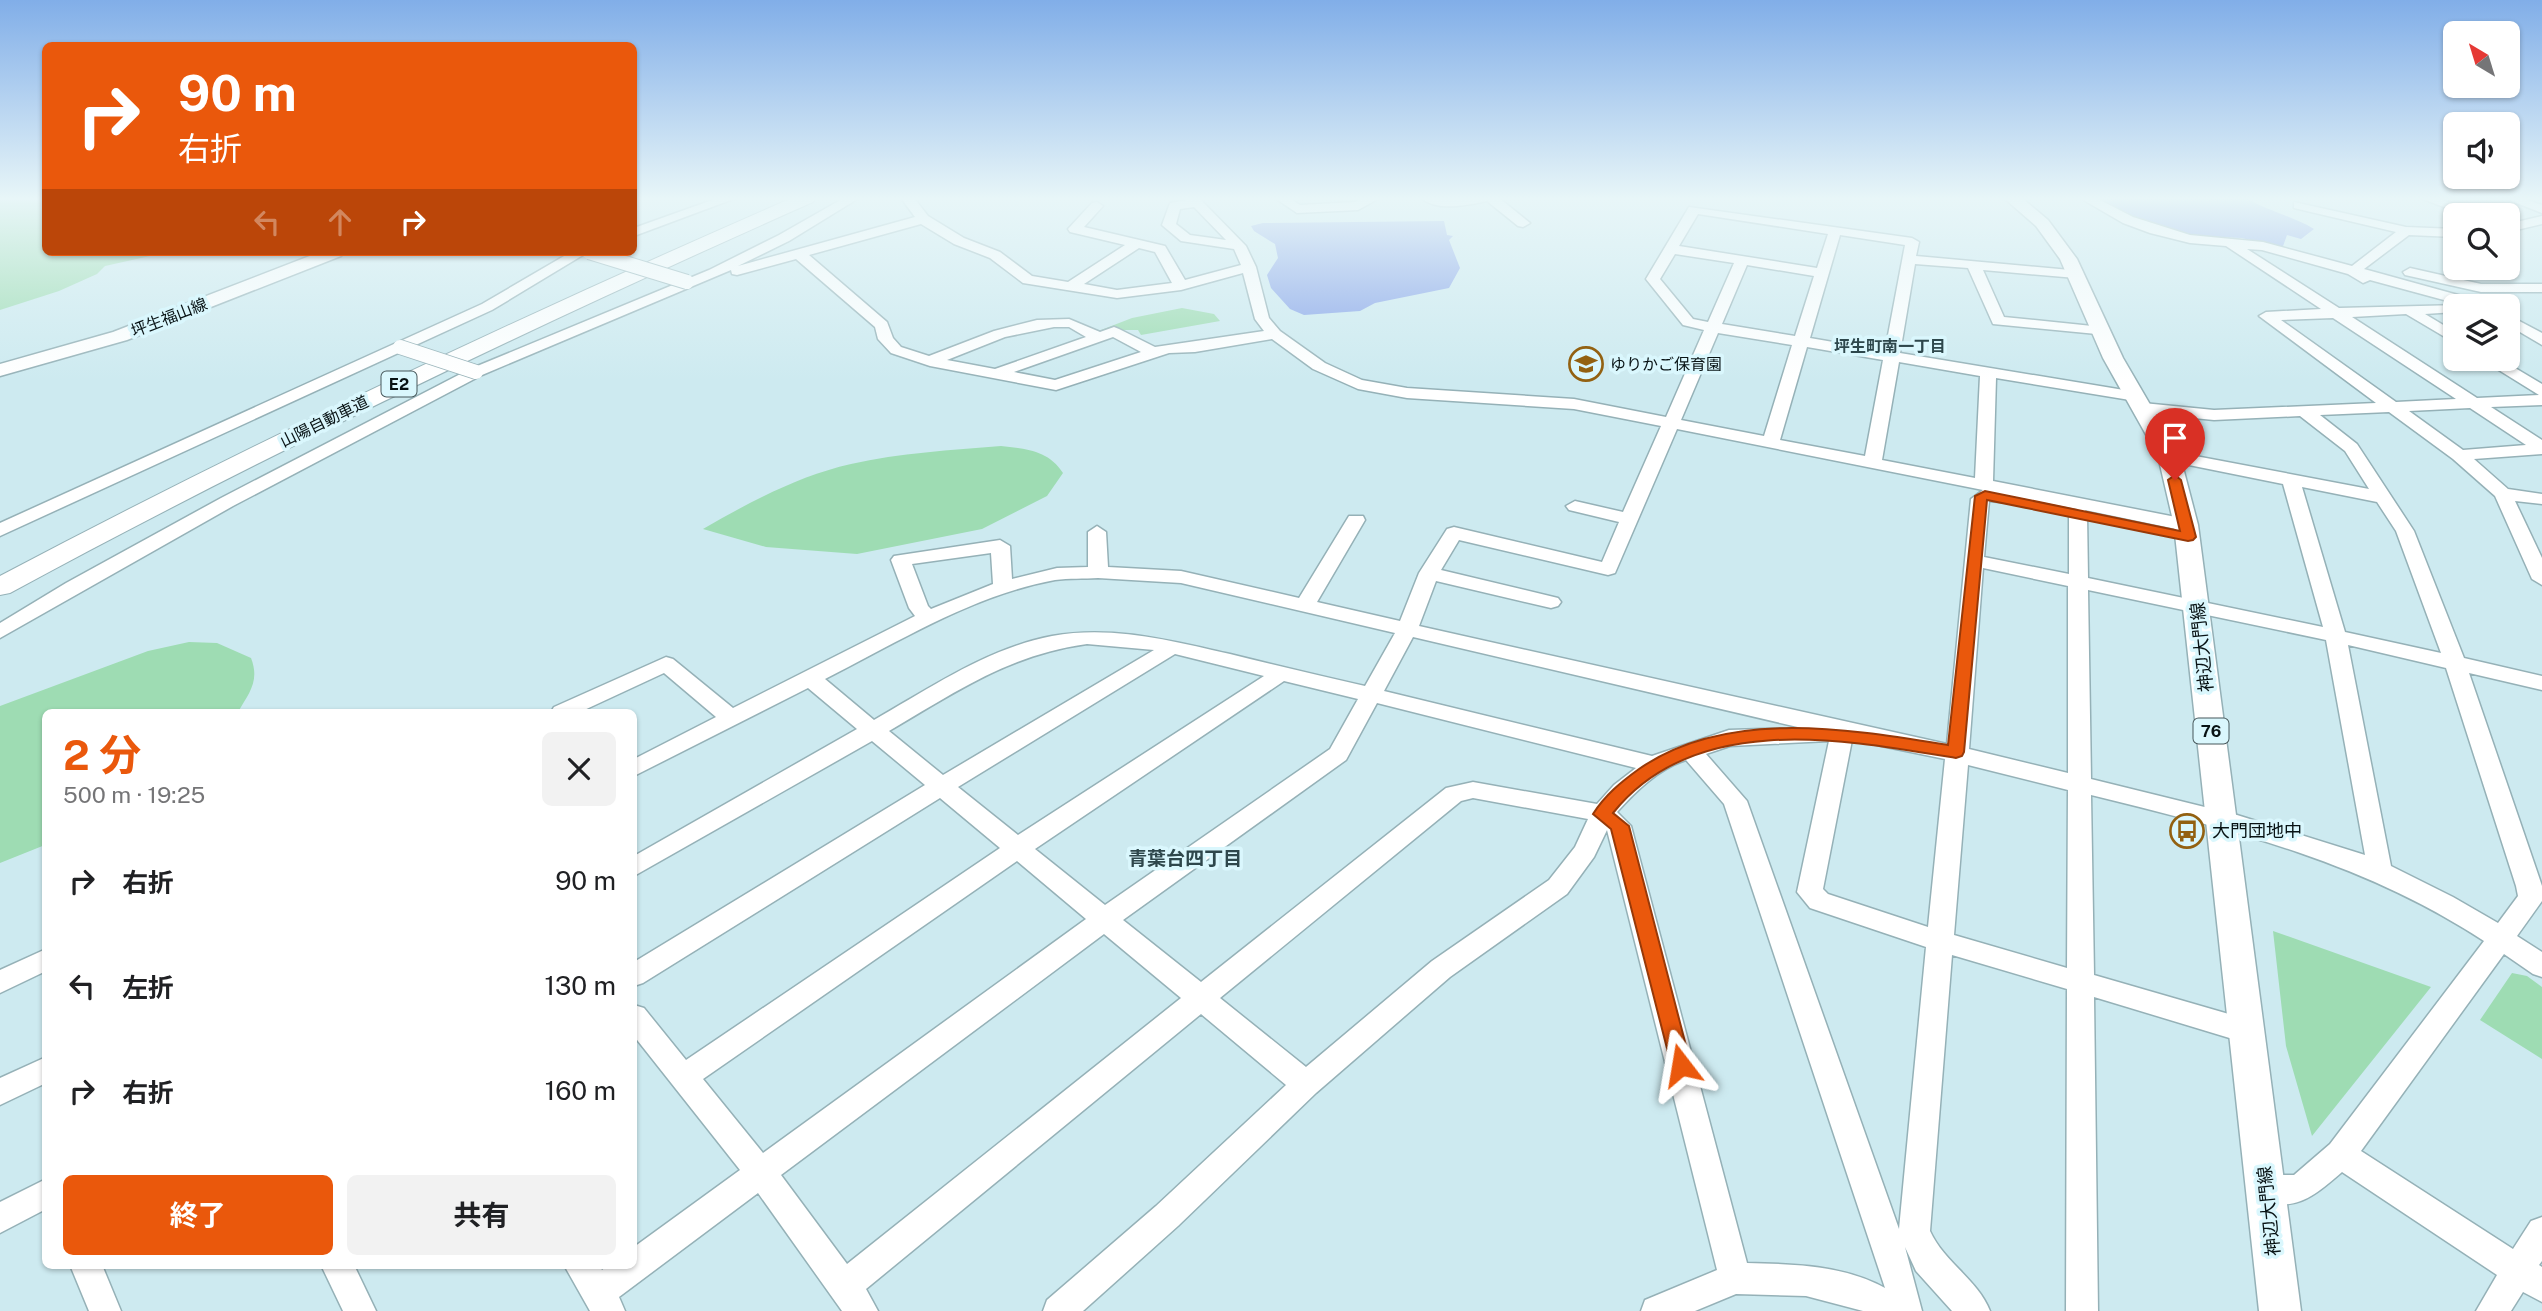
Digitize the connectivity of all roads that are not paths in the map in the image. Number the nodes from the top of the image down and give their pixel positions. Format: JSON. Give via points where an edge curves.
{"nodes":[{"id":1,"x":317,"y":259,"type":"edge"},
{"id":2,"x":566,"y":259,"type":"edge"},
{"id":3,"x":612,"y":259,"type":"edge"},
{"id":4,"x":646,"y":259,"type":"edge"},
{"id":5,"x":672,"y":259,"type":"edge"},
{"id":6,"x":742,"y":259,"type":"edge"},
{"id":7,"x":784,"y":259,"type":"edge"},
{"id":8,"x":805,"y":259,"type":"edge"},
{"id":9,"x":1000,"y":259,"type":"edge"},
{"id":10,"x":1113,"y":259,"type":"edge"},
{"id":11,"x":1166,"y":259,"type":"edge"},
{"id":12,"x":1245,"y":259,"type":"edge"},
{"id":13,"x":1664,"y":259,"type":"edge"},
{"id":14,"x":1737,"y":259,"type":"edge"},
{"id":15,"x":1826,"y":259,"type":"edge"},
{"id":16,"x":1909,"y":259,"type":"edge"},
{"id":17,"x":1911,"y":259,"type":"edge"},
{"id":18,"x":2069,"y":259,"type":"edge"},
{"id":19,"x":2256,"y":259,"type":"edge"},
{"id":20,"x":2323,"y":259,"type":"edge"},
{"id":21,"x":2370,"y":259,"type":"edge"},
{"id":22,"x":1742,"y":260,"type":"junction"},
{"id":23,"x":1973,"y":264,"type":"junction"},
{"id":24,"x":1249,"y":267,"type":"junction"},
{"id":25,"x":2359,"y":267,"type":"junction"},
{"id":26,"x":714,"y":273,"type":"junction"},
{"id":27,"x":1821,"y":273,"type":"junction"},
{"id":28,"x":2076,"y":274,"type":"junction"},
{"id":29,"x":687,"y":282,"type":"junction"},
{"id":30,"x":1072,"y":286,"type":"junction"},
{"id":31,"x":1181,"y":286,"type":"junction"},
{"id":32,"x":2542,"y":288,"type":"edge"},
{"id":33,"x":2443,"y":294,"type":"edge"},
{"id":34,"x":2443,"y":309,"type":"edge"},
{"id":35,"x":2410,"y":311,"type":"junction"},
{"id":36,"x":2336,"y":313,"type":"junction"},
{"id":37,"x":2520,"y":320,"type":"edge"},
{"id":38,"x":2520,"y":325,"type":"edge"},
{"id":39,"x":2542,"y":326,"type":"edge"},
{"id":40,"x":1712,"y":327,"type":"junction"},
{"id":41,"x":2443,"y":331,"type":"edge"},
{"id":42,"x":2102,"y":332,"type":"junction"},
{"id":43,"x":1275,"y":334,"type":"junction"},
{"id":44,"x":1099,"y":338,"type":"junction"},
{"id":45,"x":2542,"y":340,"type":"edge"},
{"id":46,"x":1799,"y":342,"type":"junction"},
{"id":47,"x":400,"y":347,"type":"junction"},
{"id":48,"x":1154,"y":352,"type":"junction"},
{"id":49,"x":1891,"y":357,"type":"junction"},
{"id":50,"x":930,"y":361,"type":"junction"},
{"id":51,"x":0,"y":370,"type":"edge"},
{"id":52,"x":2509,"y":371,"type":"edge"},
{"id":53,"x":477,"y":372,"type":"junction"},
{"id":54,"x":998,"y":373,"type":"junction"},
{"id":55,"x":1988,"y":373,"type":"junction"},
{"id":56,"x":2542,"y":391,"type":"edge"},
{"id":57,"x":2542,"y":400,"type":"edge"},
{"id":58,"x":2139,"y":402,"type":"junction"},
{"id":59,"x":2476,"y":404,"type":"junction"},
{"id":60,"x":2392,"y":408,"type":"junction"},
{"id":61,"x":2304,"y":411,"type":"junction"},
{"id":62,"x":1670,"y":423,"type":"junction"},
{"id":63,"x":1770,"y":443,"type":"junction"},
{"id":64,"x":2542,"y":449,"type":"edge"},
{"id":65,"x":2459,"y":455,"type":"junction"},
{"id":66,"x":2169,"y":456,"type":"junction"},
{"id":67,"x":1873,"y":463,"type":"junction"},
{"id":68,"x":2291,"y":479,"type":"junction"},
{"id":69,"x":1984,"y":485,"type":"junction"},
{"id":70,"x":2503,"y":495,"type":"junction"},
{"id":71,"x":2385,"y":498,"type":"junction"},
{"id":72,"x":2542,"y":499,"type":"edge"},
{"id":73,"x":1575,"y":506,"type":"dead end"},
{"id":74,"x":2078,"y":514,"type":"junction"},
{"id":75,"x":1629,"y":519,"type":"junction"},
{"id":76,"x":1356,"y":520,"type":"dead end"},
{"id":77,"x":0,"y":530,"type":"edge"},
{"id":78,"x":2187,"y":531,"type":"junction"},
{"id":79,"x":1097,"y":532,"type":"dead end"},
{"id":80,"x":1976,"y":561,"type":"junction"},
{"id":81,"x":0,"y":569,"type":"edge"},
{"id":82,"x":1098,"y":572,"type":"junction"},
{"id":83,"x":1429,"y":573,"type":"junction"},
{"id":84,"x":2542,"y":579,"type":"edge"},
{"id":85,"x":2078,"y":583,"type":"junction"},
{"id":86,"x":0,"y":587,"type":"edge"},
{"id":87,"x":1003,"y":587,"type":"junction"},
{"id":88,"x":1551,"y":602,"type":"dead end"},
{"id":89,"x":1306,"y":604,"type":"junction"},
{"id":90,"x":2198,"y":608,"type":"junction"},
{"id":91,"x":928,"y":618,"type":"junction"},
{"id":92,"x":1408,"y":628,"type":"junction"},
{"id":93,"x":0,"y":632,"type":"edge"},
{"id":94,"x":2336,"y":636,"type":"junction"},
{"id":95,"x":1171,"y":647,"type":"junction"},
{"id":96,"x":2455,"y":663,"type":"junction"},
{"id":97,"x":1280,"y":673,"type":"junction"},
{"id":98,"x":808,"y":677,"type":"junction"},
{"id":99,"x":2542,"y":683,"type":"edge"},
{"id":100,"x":1371,"y":694,"type":"junction"},
{"id":101,"x":568,"y":709,"type":"edge"},
{"id":102,"x":731,"y":718,"type":"junction"},
{"id":103,"x":873,"y":728,"type":"junction"},
{"id":104,"x":1841,"y":737,"type":"junction"},
{"id":105,"x":1898,"y":743,"type":"junction"},
{"id":106,"x":1690,"y":750,"type":"junction"},
{"id":107,"x":1956,"y":752,"type":"junction"},
{"id":108,"x":637,"y":766,"type":"edge"},
{"id":109,"x":1653,"y":766,"type":"junction"},
{"id":110,"x":943,"y":785,"type":"junction"},
{"id":111,"x":2080,"y":785,"type":"junction"},
{"id":112,"x":1602,"y":814,"type":"junction"},
{"id":113,"x":2220,"y":818,"type":"junction"},
{"id":114,"x":1018,"y":847,"type":"junction"},
{"id":115,"x":637,"y":865,"type":"edge"},
{"id":116,"x":2380,"y":872,"type":"junction"},
{"id":117,"x":1105,"y":919,"type":"junction"},
{"id":118,"x":2500,"y":936,"type":"junction"},
{"id":119,"x":1939,"y":941,"type":"junction"},
{"id":120,"x":42,"y":961,"type":"edge"},
{"id":121,"x":2542,"y":966,"type":"edge"},
{"id":122,"x":637,"y":973,"type":"edge"},
{"id":123,"x":0,"y":982,"type":"edge"},
{"id":124,"x":2082,"y":983,"type":"junction"},
{"id":125,"x":1201,"y":999,"type":"junction"},
{"id":126,"x":637,"y":1020,"type":"edge"},
{"id":127,"x":2246,"y":1031,"type":"junction"},
{"id":128,"x":42,"y":1071,"type":"edge"},
{"id":129,"x":681,"y":1078,"type":"junction"},
{"id":130,"x":1306,"y":1084,"type":"junction"},
{"id":131,"x":0,"y":1092,"type":"edge"},
{"id":132,"x":2341,"y":1154,"type":"junction"},
{"id":133,"x":762,"y":1174,"type":"junction"},
{"id":134,"x":2267,"y":1189,"type":"junction"},
{"id":135,"x":42,"y":1195,"type":"edge"},
{"id":136,"x":0,"y":1218,"type":"edge"},
{"id":137,"x":2542,"y":1232,"type":"edge"},
{"id":138,"x":88,"y":1269,"type":"edge"},
{"id":139,"x":339,"y":1269,"type":"edge"},
{"id":140,"x":582,"y":1269,"type":"edge"},
{"id":141,"x":1735,"y":1278,"type":"junction"},
{"id":142,"x":2530,"y":1278,"type":"edge"},
{"id":143,"x":843,"y":1287,"type":"junction"},
{"id":144,"x":603,"y":1302,"type":"edge"},
{"id":145,"x":105,"y":1311,"type":"edge"},
{"id":146,"x":360,"y":1311,"type":"edge"},
{"id":147,"x":862,"y":1311,"type":"edge"},
{"id":148,"x":1059,"y":1311,"type":"edge"},
{"id":149,"x":1657,"y":1311,"type":"edge"},
{"id":150,"x":1895,"y":1311,"type":"edge"},
{"id":151,"x":1906,"y":1311,"type":"edge"},
{"id":152,"x":1974,"y":1311,"type":"edge"},
{"id":153,"x":2082,"y":1311,"type":"edge"},
{"id":154,"x":2280,"y":1311,"type":"edge"},
{"id":155,"x":2492,"y":1311,"type":"edge"}],
"edges":[{"from":1,"to":51,"type":"main road","name":"坪生福山線","via":[[120,336]]},
{"from":2,"to":47,"type":"street","via":[[509,296]]},
{"from":3,"to":29,"type":"street","bridge":true},
{"from":4,"to":81,"type":"highway","name":"山陽自動車道","number":"E2","via":[[405,367]]},
{"from":5,"to":86,"type":"highway","name":"山陽自動車道","number":"E2","via":[[421,373]]},
{"from":6,"to":26,"type":"street"},
{"from":7,"to":26,"type":"street","via":[[722,275]]},
{"from":8,"to":50,"type":"street","via":[[882,325],[896,350]]},
{"from":9,"to":30,"type":"street","via":[[1020,277]]},
{"from":10,"to":30,"type":"street"},
{"from":11,"to":31,"type":"street"},
{"from":12,"to":24,"type":"street"},
{"from":13,"to":40,"type":"street","via":[[1653,279],[1688,322]]},
{"from":14,"to":22,"type":"street"},
{"from":15,"to":27,"type":"street"},
{"from":16,"to":49,"type":"street"},
{"from":17,"to":23,"type":"street"},
{"from":18,"to":28,"type":"main road","name":"神辺大門線","number":"76"},
{"from":19,"to":36,"type":"street"},
{"from":20,"to":25,"type":"street"},
{"from":21,"to":25,"type":"street"},
{"from":22,"to":27,"type":"street"},
{"from":22,"to":40,"type":"street"},
{"from":23,"to":28,"type":"street"},
{"from":23,"to":42,"type":"street","via":[[1998,321]]},
{"from":24,"to":31,"type":"street"},
{"from":24,"to":43,"type":"street","via":[[1262,319]]},
{"from":25,"to":32,"type":"street","via":[[2481,288]]},
{"from":25,"to":33,"type":"street"},
{"from":25,"to":35,"type":"street"},
{"from":26,"to":29,"type":"street"},
{"from":27,"to":46,"type":"street"},
{"from":28,"to":42,"type":"main road","name":"神辺大門線","number":"76"},
{"from":29,"to":53,"type":"street"},
{"from":30,"to":31,"type":"street","via":[[1117,295]]},
{"from":34,"to":35,"type":"street"},
{"from":35,"to":36,"type":"street"},
{"from":35,"to":41,"type":"street"},
{"from":36,"to":59,"type":"street"},
{"from":36,"to":60,"type":"street","via":[[2266,316]]},
{"from":37,"to":39,"type":"street"},
{"from":38,"to":45,"type":"street"},
{"from":40,"to":46,"type":"street"},
{"from":40,"to":62,"type":"street"},
{"from":42,"to":58,"type":"main road","name":"神辺大門線","number":"76"},
{"from":43,"to":48,"type":"street"},
{"from":43,"to":62,"type":"street","via":[[1319,366],[1358,384],[1407,393],[1574,404]]},
{"from":44,"to":48,"type":"street","via":[[1114,332]]},
{"from":44,"to":50,"type":"street","via":[[1068,323],[1040,324]]},
{"from":44,"to":54,"type":"street"},
{"from":46,"to":49,"type":"street"},
{"from":46,"to":63,"type":"street"},
{"from":47,"to":53,"type":"street","bridge":true},
{"from":47,"to":77,"type":"street"},
{"from":48,"to":54,"type":"street","via":[[1056,385]]},
{"from":49,"to":55,"type":"street"},
{"from":49,"to":67,"type":"street"},
{"from":50,"to":54,"type":"street"},
{"from":52,"to":56,"type":"street"},
{"from":53,"to":93,"type":"street","via":[[215,509]]},
{"from":55,"to":58,"type":"street"},
{"from":55,"to":69,"type":"street"},
{"from":57,"to":59,"type":"street"},
{"from":58,"to":61,"type":"street","via":[[2214,415]]},
{"from":58,"to":66,"type":"main road","name":"神辺大門線","number":"76"},
{"from":59,"to":60,"type":"street"},
{"from":59,"to":64,"type":"street"},
{"from":60,"to":61,"type":"street"},
{"from":60,"to":65,"type":"street"},
{"from":61,"to":71,"type":"street","via":[[2351,448]]},
{"from":62,"to":63,"type":"street"},
{"from":62,"to":75,"type":"street"},
{"from":63,"to":67,"type":"street"},
{"from":64,"to":65,"type":"street"},
{"from":65,"to":70,"type":"street"},
{"from":66,"to":68,"type":"street"},
{"from":66,"to":78,"type":"main road","name":"神辺大門線","number":"76"},
{"from":67,"to":69,"type":"street"},
{"from":68,"to":71,"type":"street"},
{"from":68,"to":94,"type":"street"},
{"from":69,"to":78,"type":"street"},
{"from":70,"to":72,"type":"street"},
{"from":70,"to":84,"type":"street"},
{"from":71,"to":96,"type":"street","via":[[2405,531]]},
{"from":73,"to":75,"type":"street"},
{"from":74,"to":78,"type":"street"},
{"from":74,"to":80,"type":"street","via":[[1985,495],[1980,499]]},
{"from":74,"to":85,"type":"street"},
{"from":75,"to":83,"type":"street","via":[[1608,569],[1454,533]]},
{"from":76,"to":89,"type":"street"},
{"from":78,"to":90,"type":"main road","name":"神辺大門線","number":"76"},
{"from":79,"to":82,"type":"street"},
{"from":80,"to":85,"type":"street"},
{"from":80,"to":107,"type":"street"},
{"from":82,"to":87,"type":"street","via":[[1057,574]]},
{"from":82,"to":89,"type":"street","via":[[1181,577]]},
{"from":83,"to":88,"type":"street"},
{"from":83,"to":92,"type":"street"},
{"from":85,"to":90,"type":"street"},
{"from":85,"to":111,"type":"street"},
{"from":87,"to":91,"type":"street"},
{"from":87,"to":91,"type":"street","via":[[1000,546],[901,560],[919,608]]},
{"from":89,"to":92,"type":"street"},
{"from":90,"to":94,"type":"street"},
{"from":90,"to":113,"type":"main road","name":"神辺大門線","number":"76"},
{"from":91,"to":98,"type":"street"},
{"from":92,"to":100,"type":"street"},
{"from":92,"to":105,"type":"street"},
{"from":94,"to":96,"type":"street"},
{"from":94,"to":116,"type":"street"},
{"from":95,"to":97,"type":"street"},
{"from":95,"to":103,"type":"street","via":[[1098,638],[1051,643],[985,666]]},
{"from":95,"to":110,"type":"street"},
{"from":96,"to":99,"type":"street"},
{"from":96,"to":118,"type":"street","via":[[2529,886],[2530,898]]},
{"from":97,"to":100,"type":"street"},
{"from":97,"to":114,"type":"street"},
{"from":98,"to":102,"type":"street"},
{"from":98,"to":103,"type":"street"},
{"from":100,"to":109,"type":"street"},
{"from":100,"to":117,"type":"street","via":[[1338,754]]},
{"from":101,"to":102,"type":"street","via":[[666,664]]},
{"from":102,"to":108,"type":"street"},
{"from":103,"to":110,"type":"street"},
{"from":103,"to":115,"type":"street"},
{"from":104,"to":105,"type":"street"},
{"from":104,"to":106,"type":"street","via":[[1807,733],[1742,737]]},
{"from":104,"to":119,"type":"street","via":[[1810,892],[1819,901]]},
{"from":105,"to":107,"type":"street"},
{"from":106,"to":109,"type":"street"},
{"from":106,"to":151,"type":"street","via":[[1735,801],[1894,1260]]},
{"from":107,"to":111,"type":"street"},
{"from":107,"to":119,"type":"street"},
{"from":109,"to":112,"type":"street","via":[[1622,790]]},
{"from":110,"to":114,"type":"street"},
{"from":110,"to":122,"type":"street"},
{"from":111,"to":113,"type":"street"},
{"from":111,"to":124,"type":"street"},
{"from":112,"to":125,"type":"street","via":[[1473,790],[1454,794]]},
{"from":112,"to":130,"type":"street","via":[[1585,851],[1558,887],[1441,969]]},
{"from":112,"to":141,"type":"street","via":[[1619,826]]},
{"from":113,"to":116,"type":"street"},
{"from":113,"to":127,"type":"main road","name":"神辺大門線","number":"76"},
{"from":114,"to":117,"type":"street"},
{"from":114,"to":129,"type":"street"},
{"from":116,"to":118,"type":"street"},
{"from":117,"to":125,"type":"street"},
{"from":117,"to":133,"type":"street"},
{"from":118,"to":121,"type":"street"},
{"from":118,"to":132,"type":"street"},
{"from":119,"to":124,"type":"street"},
{"from":119,"to":152,"type":"street","via":[[1914,1232],[1927,1260]]},
{"from":120,"to":123,"type":"street"},
{"from":124,"to":127,"type":"street"},
{"from":124,"to":153,"type":"street"},
{"from":125,"to":130,"type":"street"},
{"from":125,"to":143,"type":"street"},
{"from":126,"to":129,"type":"street"},
{"from":127,"to":134,"type":"main road","name":"神辺大門線","number":"76"},
{"from":128,"to":131,"type":"street"},
{"from":129,"to":133,"type":"street"},
{"from":130,"to":148,"type":"street"},
{"from":132,"to":134,"type":"street","via":[[2300,1189]]},
{"from":132,"to":142,"type":"street"},
{"from":133,"to":143,"type":"street"},
{"from":133,"to":144,"type":"street"},
{"from":134,"to":154,"type":"main road","name":"神辺大門線","number":"76"},
{"from":135,"to":136,"type":"street"},
{"from":137,"to":142,"type":"street"},
{"from":138,"to":145,"type":"street"},
{"from":139,"to":146,"type":"street"},
{"from":140,"to":144,"type":"street"},
{"from":141,"to":149,"type":"street"},
{"from":141,"to":150,"type":"street","via":[[1806,1280],[1864,1294]]},
{"from":142,"to":155,"type":"street"},
{"from":143,"to":147,"type":"street"}]}
